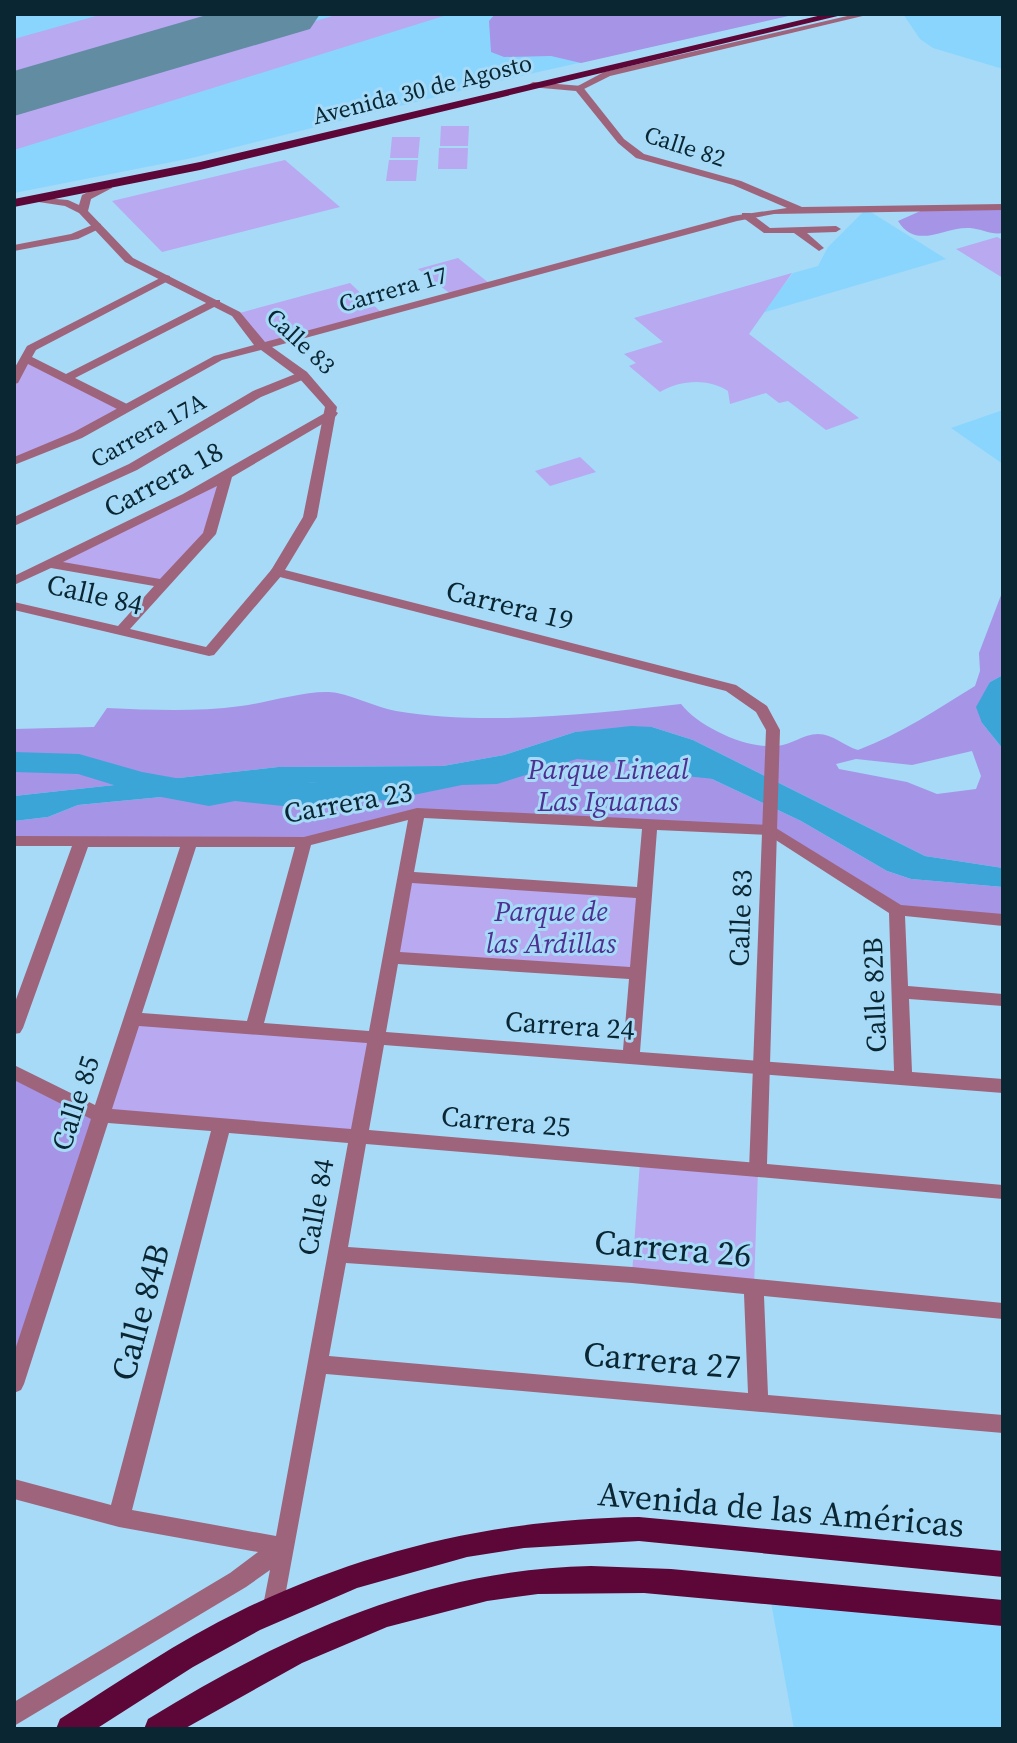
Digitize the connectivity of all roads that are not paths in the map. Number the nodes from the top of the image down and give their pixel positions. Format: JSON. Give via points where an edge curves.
{"nodes":[{"id":1,"x":797,"y":14,"type":"edge"},
{"id":2,"x":840,"y":14,"type":"edge"},
{"id":3,"x":867,"y":14,"type":"edge"},
{"id":4,"x":595,"y":71,"type":"junction"},
{"id":5,"x":529,"y":85,"type":"junction"},
{"id":6,"x":579,"y":88,"type":"junction"},
{"id":7,"x":108,"y":186,"type":"junction"},
{"id":8,"x":14,"y":193,"type":"edge"},
{"id":9,"x":36,"y":199,"type":"junction"},
{"id":10,"x":14,"y":203,"type":"edge"},
{"id":11,"x":1003,"y":207,"type":"edge"},
{"id":12,"x":83,"y":211,"type":"junction"},
{"id":13,"x":802,"y":211,"type":"junction"},
{"id":14,"x":746,"y":215,"type":"junction"},
{"id":15,"x":97,"y":226,"type":"junction"},
{"id":16,"x":836,"y":229,"type":"dead end"},
{"id":17,"x":796,"y":230,"type":"junction"},
{"id":18,"x":14,"y":248,"type":"edge"},
{"id":19,"x":819,"y":248,"type":"dead end"},
{"id":20,"x":166,"y":278,"type":"junction"},
{"id":21,"x":216,"y":302,"type":"junction"},
{"id":22,"x":260,"y":344,"type":"junction"},
{"id":23,"x":26,"y":358,"type":"junction"},
{"id":24,"x":303,"y":375,"type":"junction"},
{"id":25,"x":65,"y":379,"type":"junction"},
{"id":26,"x":14,"y":380,"type":"edge"},
{"id":27,"x":123,"y":407,"type":"junction"},
{"id":28,"x":332,"y":413,"type":"junction"},
{"id":29,"x":14,"y":461,"type":"edge"},
{"id":30,"x":226,"y":475,"type":"junction"},
{"id":31,"x":14,"y":522,"type":"edge"},
{"id":32,"x":49,"y":564,"type":"junction"},
{"id":33,"x":277,"y":572,"type":"junction"},
{"id":34,"x":14,"y":581,"type":"edge"},
{"id":35,"x":163,"y":584,"type":"junction"},
{"id":36,"x":14,"y":606,"type":"edge"},
{"id":37,"x":122,"y":630,"type":"junction"},
{"id":38,"x":209,"y":652,"type":"joint"},
{"id":39,"x":731,"y":688,"type":"joint"},
{"id":40,"x":417,"y":813,"type":"junction"},
{"id":41,"x":650,"y":823,"type":"junction"},
{"id":42,"x":771,"y":824,"type":"junction"},
{"id":43,"x":190,"y":840,"type":"junction"},
{"id":44,"x":14,"y":841,"type":"edge"},
{"id":45,"x":82,"y":842,"type":"junction"},
{"id":46,"x":304,"y":842,"type":"junction"},
{"id":47,"x":404,"y":877,"type":"junction"},
{"id":48,"x":645,"y":893,"type":"junction"},
{"id":49,"x":897,"y":910,"type":"junction"},
{"id":50,"x":1003,"y":920,"type":"edge"},
{"id":51,"x":390,"y":957,"type":"junction"},
{"id":52,"x":638,"y":974,"type":"junction"},
{"id":53,"x":900,"y":992,"type":"junction"},
{"id":54,"x":1003,"y":1000,"type":"edge"},
{"id":55,"x":132,"y":1019,"type":"junction"},
{"id":56,"x":14,"y":1028,"type":"edge"},
{"id":57,"x":254,"y":1029,"type":"junction"},
{"id":58,"x":375,"y":1039,"type":"junction"},
{"id":59,"x":631,"y":1057,"type":"junction"},
{"id":60,"x":762,"y":1067,"type":"junction"},
{"id":61,"x":14,"y":1072,"type":"edge"},
{"id":62,"x":903,"y":1077,"type":"junction"},
{"id":63,"x":1003,"y":1086,"type":"edge"},
{"id":64,"x":100,"y":1115,"type":"junction"},
{"id":65,"x":222,"y":1125,"type":"junction"},
{"id":66,"x":358,"y":1137,"type":"junction"},
{"id":67,"x":758,"y":1170,"type":"junction"},
{"id":68,"x":1003,"y":1192,"type":"edge"},
{"id":69,"x":336,"y":1254,"type":"junction"},
{"id":70,"x":754,"y":1287,"type":"junction"},
{"id":71,"x":1003,"y":1311,"type":"edge"},
{"id":72,"x":316,"y":1364,"type":"junction"},
{"id":73,"x":14,"y":1384,"type":"edge"},
{"id":74,"x":758,"y":1400,"type":"junction"},
{"id":75,"x":1003,"y":1424,"type":"edge"},
{"id":76,"x":14,"y":1489,"type":"edge"},
{"id":77,"x":119,"y":1517,"type":"junction"},
{"id":78,"x":283,"y":1547,"type":"junction"},
{"id":79,"x":1003,"y":1564,"type":"edge"},
{"id":80,"x":273,"y":1611,"type":"junction"},
{"id":81,"x":1003,"y":1613,"type":"edge"},
{"id":82,"x":14,"y":1715,"type":"edge"},
{"id":83,"x":70,"y":1729,"type":"edge"},
{"id":84,"x":158,"y":1729,"type":"edge"}],
"edges":[{"from":1,"to":8,"type":"main road","name":"Avenida 30 de Agosto","via":[[192,158]]},
{"from":2,"to":4,"type":"main road","name":"Avenida 30 de Agosto"},
{"from":3,"to":6,"type":"street","via":[[607,74]]},
{"from":4,"to":5,"type":"main road","name":"Avenida 30 de Agosto"},
{"from":4,"to":6,"type":"street"},
{"from":5,"to":6,"type":"street"},
{"from":5,"to":7,"type":"main road","name":"Avenida 30 de Agosto"},
{"from":6,"to":13,"type":"street","name":"Calle 82","via":[[621,141],[640,156],[737,183]]},
{"from":7,"to":9,"type":"main road","name":"Avenida 30 de Agosto"},
{"from":7,"to":12,"type":"street","via":[[86,197]]},
{"from":9,"to":10,"type":"main road","name":"Avenida 30 de Agosto"},
{"from":9,"to":12,"type":"street","via":[[68,203]]},
{"from":11,"to":13,"type":"street","name":"Carrera 17"},
{"from":12,"to":15,"type":"street","name":"Calle 83"},
{"from":13,"to":14,"type":"street","name":"Carrera 17"},
{"from":14,"to":17,"type":"street","via":[[768,231]]},
{"from":14,"to":22,"type":"street","name":"Carrera 17"},
{"from":15,"to":18,"type":"street","via":[[74,237]]},
{"from":15,"to":20,"type":"street","name":"Calle 83","via":[[129,260]]},
{"from":16,"to":17,"type":"street"},
{"from":17,"to":19,"type":"street"},
{"from":20,"to":21,"type":"street","name":"Calle 83"},
{"from":20,"to":23,"type":"street","via":[[31,348]]},
{"from":21,"to":22,"type":"street","name":"Calle 83","via":[[236,314]]},
{"from":21,"to":25,"type":"street"},
{"from":22,"to":24,"type":"street","name":"Calle 83"},
{"from":22,"to":27,"type":"street","name":"Carrera 17","via":[[218,358]]},
{"from":23,"to":25,"type":"street"},
{"from":23,"to":26,"type":"street"},
{"from":24,"to":28,"type":"street","name":"Calle 83"},
{"from":24,"to":31,"type":"street","name":"Carrera 17A","via":[[257,394],[133,467]]},
{"from":25,"to":27,"type":"street"},
{"from":27,"to":29,"type":"street","name":"Carrera 17","via":[[78,435]]},
{"from":28,"to":30,"type":"street","name":"Carrera 18"},
{"from":28,"to":33,"type":"street","name":"Calle 83","via":[[310,517]]},
{"from":30,"to":32,"type":"street","name":"Carrera 18"},
{"from":30,"to":35,"type":"street","via":[[209,534]]},
{"from":32,"to":34,"type":"street","name":"Carrera 18"},
{"from":32,"to":35,"type":"street"},
{"from":33,"to":38,"type":"street","name":"Calle 83"},
{"from":33,"to":39,"type":"street","name":"Carrera 19"},
{"from":35,"to":37,"type":"street"},
{"from":36,"to":37,"type":"street","name":"Calle 84"},
{"from":37,"to":38,"type":"street","name":"Calle 84"},
{"from":39,"to":42,"type":"street","name":"Calle 83","via":[[755,702],[773,730]]},
{"from":40,"to":41,"type":"street","name":"Carrera 23"},
{"from":40,"to":46,"type":"street","name":"Carrera 23"},
{"from":40,"to":47,"type":"street","name":"Calle 84"},
{"from":41,"to":42,"type":"street","name":"Carrera 23"},
{"from":41,"to":48,"type":"street"},
{"from":42,"to":49,"type":"street","name":"Carrera 23"},
{"from":42,"to":60,"type":"street","name":"Calle 83"},
{"from":43,"to":45,"type":"street","name":"Carrera 23"},
{"from":43,"to":46,"type":"street","name":"Carrera 23"},
{"from":43,"to":55,"type":"street","name":"Calle 85"},
{"from":44,"to":45,"type":"street","name":"Carrera 23"},
{"from":45,"to":56,"type":"street"},
{"from":46,"to":57,"type":"street"},
{"from":47,"to":48,"type":"street"},
{"from":47,"to":51,"type":"street","name":"Calle 84"},
{"from":48,"to":52,"type":"street"},
{"from":49,"to":50,"type":"street","name":"Carrera 23"},
{"from":49,"to":53,"type":"street","name":"Calle 82B"},
{"from":51,"to":52,"type":"street"},
{"from":51,"to":58,"type":"street","name":"Calle 84"},
{"from":52,"to":59,"type":"street"},
{"from":53,"to":54,"type":"street"},
{"from":53,"to":62,"type":"street","name":"Calle 82B"},
{"from":55,"to":57,"type":"street","name":"Carrera 24"},
{"from":55,"to":64,"type":"street","name":"Calle 85"},
{"from":57,"to":58,"type":"street","name":"Carrera 24"},
{"from":58,"to":59,"type":"street","name":"Carrera 24"},
{"from":58,"to":66,"type":"street","name":"Calle 84"},
{"from":59,"to":60,"type":"street","name":"Carrera 24"},
{"from":60,"to":62,"type":"street","name":"Carrera 24"},
{"from":60,"to":67,"type":"street","name":"Calle 83"},
{"from":61,"to":64,"type":"street","name":"Carrera 25"},
{"from":62,"to":63,"type":"street","name":"Carrera 24"},
{"from":64,"to":65,"type":"street","name":"Carrera 25"},
{"from":64,"to":73,"type":"street","name":"Calle 85"},
{"from":65,"to":66,"type":"street","name":"Carrera 25"},
{"from":65,"to":77,"type":"street","name":"Calle 84B"},
{"from":66,"to":67,"type":"street","name":"Carrera 25"},
{"from":66,"to":69,"type":"street","name":"Calle 84"},
{"from":67,"to":68,"type":"street","name":"Carrera 25"},
{"from":69,"to":70,"type":"street","name":"Carrera 26"},
{"from":69,"to":72,"type":"street","name":"Calle 84"},
{"from":70,"to":71,"type":"street","name":"Carrera 26"},
{"from":70,"to":74,"type":"street"},
{"from":72,"to":74,"type":"street","name":"Carrera 27"},
{"from":72,"to":78,"type":"street","name":"Calle 84"},
{"from":74,"to":75,"type":"street","name":"Carrera 27"},
{"from":76,"to":77,"type":"street"},
{"from":77,"to":78,"type":"street"},
{"from":78,"to":80,"type":"street","name":"Calle 84"},
{"from":78,"to":82,"type":"street","via":[[238,1580]]},
{"from":79,"to":80,"type":"main road","name":"Avenida de las Américas","via":[[639,1529],[580,1528],[472,1542],[409,1557]]},
{"from":80,"to":83,"type":"main road","name":"Avenida de las Américas","via":[[200,1647]]},
{"from":81,"to":84,"type":"main road","via":[[648,1580],[539,1581],[425,1602],[296,1649]]}]}
